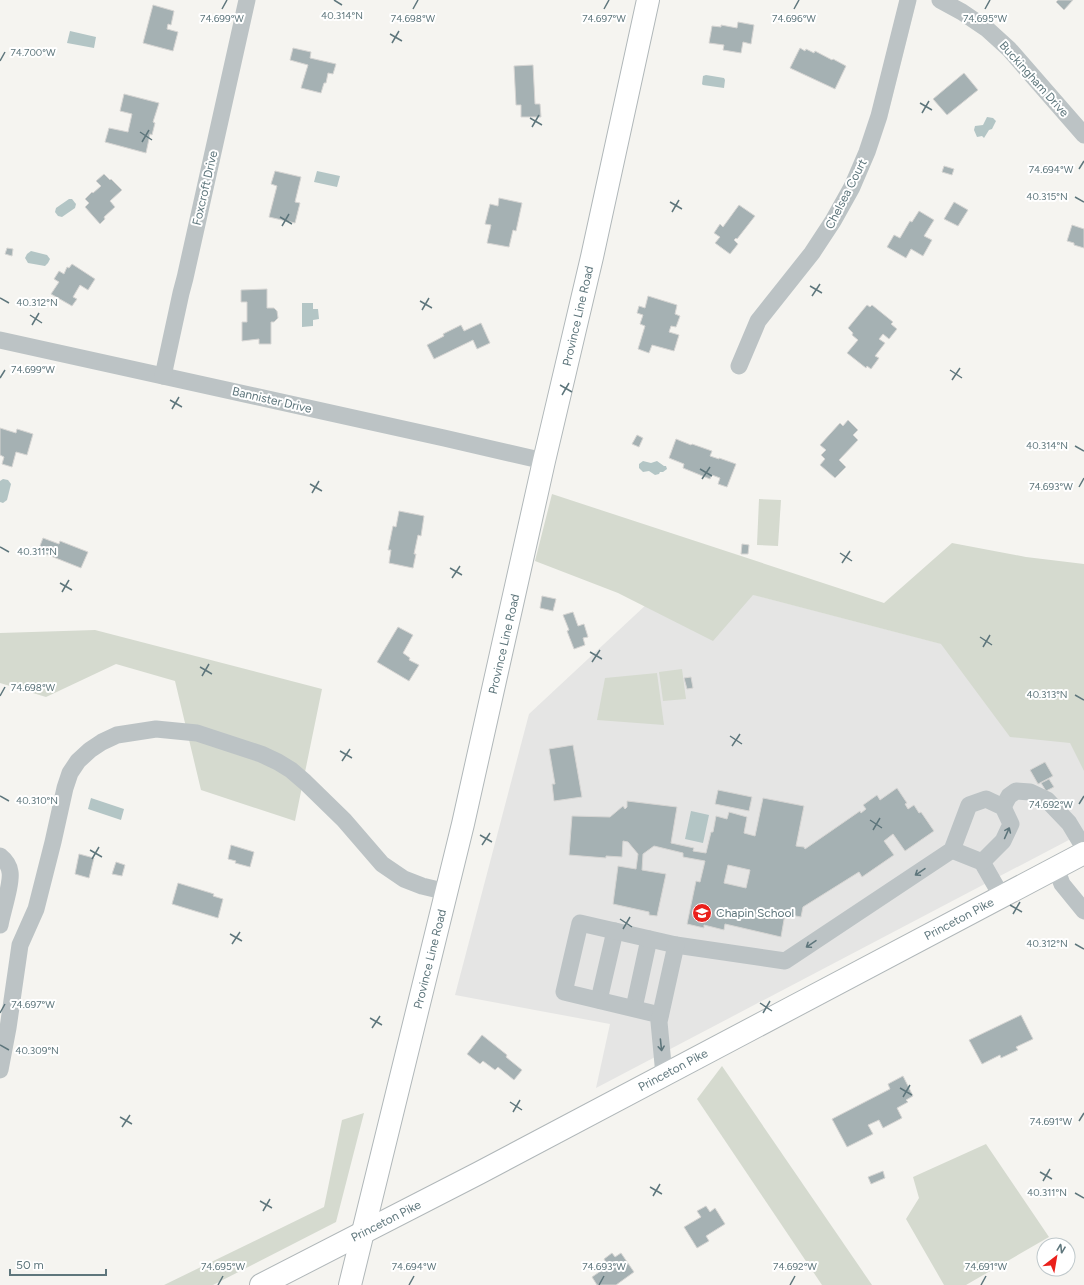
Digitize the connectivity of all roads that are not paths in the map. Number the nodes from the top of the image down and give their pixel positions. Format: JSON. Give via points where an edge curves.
{"nodes":[{"id":1,"x":247,"y":0,"type":"edge"},
{"id":2,"x":648,"y":0,"type":"edge"},
{"id":3,"x":908,"y":0,"type":"edge"},
{"id":4,"x":940,"y":0,"type":"edge"},
{"id":5,"x":1084,"y":135,"type":"edge"},
{"id":6,"x":0,"y":340,"type":"edge"},
{"id":7,"x":739,"y":366,"type":"dead end"},
{"id":8,"x":163,"y":376,"type":"junction"},
{"id":9,"x":544,"y":462,"type":"junction"},
{"id":10,"x":1003,"y":807,"type":"junction"},
{"id":11,"x":1084,"y":848,"type":"edge"},
{"id":12,"x":952,"y":850,"type":"junction"},
{"id":13,"x":1084,"y":853,"type":"edge"},
{"id":14,"x":0,"y":856,"type":"edge"},
{"id":15,"x":982,"y":862,"type":"junction"},
{"id":16,"x":1056,"y":868,"type":"junction"},
{"id":17,"x":447,"y":892,"type":"junction"},
{"id":18,"x":1002,"y":897,"type":"junction"},
{"id":19,"x":1084,"y":911,"type":"edge"},
{"id":20,"x":0,"y":926,"type":"edge"},
{"id":21,"x":615,"y":931,"type":"junction"},
{"id":22,"x":649,"y":939,"type":"junction"},
{"id":23,"x":676,"y":945,"type":"junction"},
{"id":24,"x":599,"y":1000,"type":"junction"},
{"id":25,"x":634,"y":1008,"type":"junction"},
{"id":26,"x":660,"y":1015,"type":"junction"},
{"id":27,"x":0,"y":1070,"type":"edge"},
{"id":28,"x":664,"y":1075,"type":"junction"},
{"id":29,"x":363,"y":1232,"type":"junction"},
{"id":30,"x":260,"y":1285,"type":"edge"},
{"id":31,"x":350,"y":1285,"type":"edge"}],
"edges":[{"from":1,"to":8,"type":"street","name":"Foxcroft Drive"},
{"from":2,"to":9,"type":"main road","name":"Province Line Road"},
{"from":3,"to":7,"type":"street","name":"Chelsea Court","via":[[879,116],[852,187],[812,253],[758,321]]},
{"from":4,"to":5,"type":"street","name":"Buckingham Drive","via":[[987,29],[1008,48]]},
{"from":6,"to":8,"type":"street","name":"Bannister Drive"},
{"from":8,"to":9,"type":"street","name":"Bannister Drive"},
{"from":9,"to":17,"type":"main road","name":"Province Line Road"},
{"from":10,"to":11,"type":"street","via":[[1009,796],[1016,791],[1030,792],[1047,800],[1069,823]]},
{"from":10,"to":12,"type":"street","via":[[986,799],[969,805]]},
{"from":15,"to":10,"type":"street","one_way":true,"via":[[1003,841],[1011,824]]},
{"from":12,"to":15,"type":"street"},
{"from":12,"to":23,"type":"street","one_way":true,"via":[[786,961]]},
{"from":13,"to":16,"type":"main road","name":"Princeton Pike"},
{"from":14,"to":20,"type":"street","via":[[6,860],[10,872]]},
{"from":15,"to":18,"type":"street"},
{"from":16,"to":18,"type":"main road","name":"Princeton Pike"},
{"from":16,"to":19,"type":"street","via":[[1062,884]]},
{"from":17,"to":27,"type":"street","via":[[404,879],[382,864],[344,820],[305,782],[278,762],[197,733],[156,729],[117,734],[90,750],[78,760],[70,773],[36,908],[20,945]]},
{"from":17,"to":29,"type":"main road","name":"Province Line Road"},
{"from":18,"to":28,"type":"main road","name":"Princeton Pike"},
{"from":21,"to":22,"type":"street"},
{"from":21,"to":24,"type":"street"},
{"from":21,"to":24,"type":"street","via":[[580,922],[564,992]]},
{"from":22,"to":23,"type":"street"},
{"from":22,"to":25,"type":"street"},
{"from":23,"to":26,"type":"street"},
{"from":24,"to":25,"type":"street"},
{"from":25,"to":26,"type":"street"},
{"from":26,"to":28,"type":"street","one_way":true},
{"from":28,"to":29,"type":"main road","name":"Princeton Pike"},
{"from":29,"to":30,"type":"main road","name":"Princeton Pike"},
{"from":29,"to":31,"type":"main road","name":"Province Line Road"}]}
